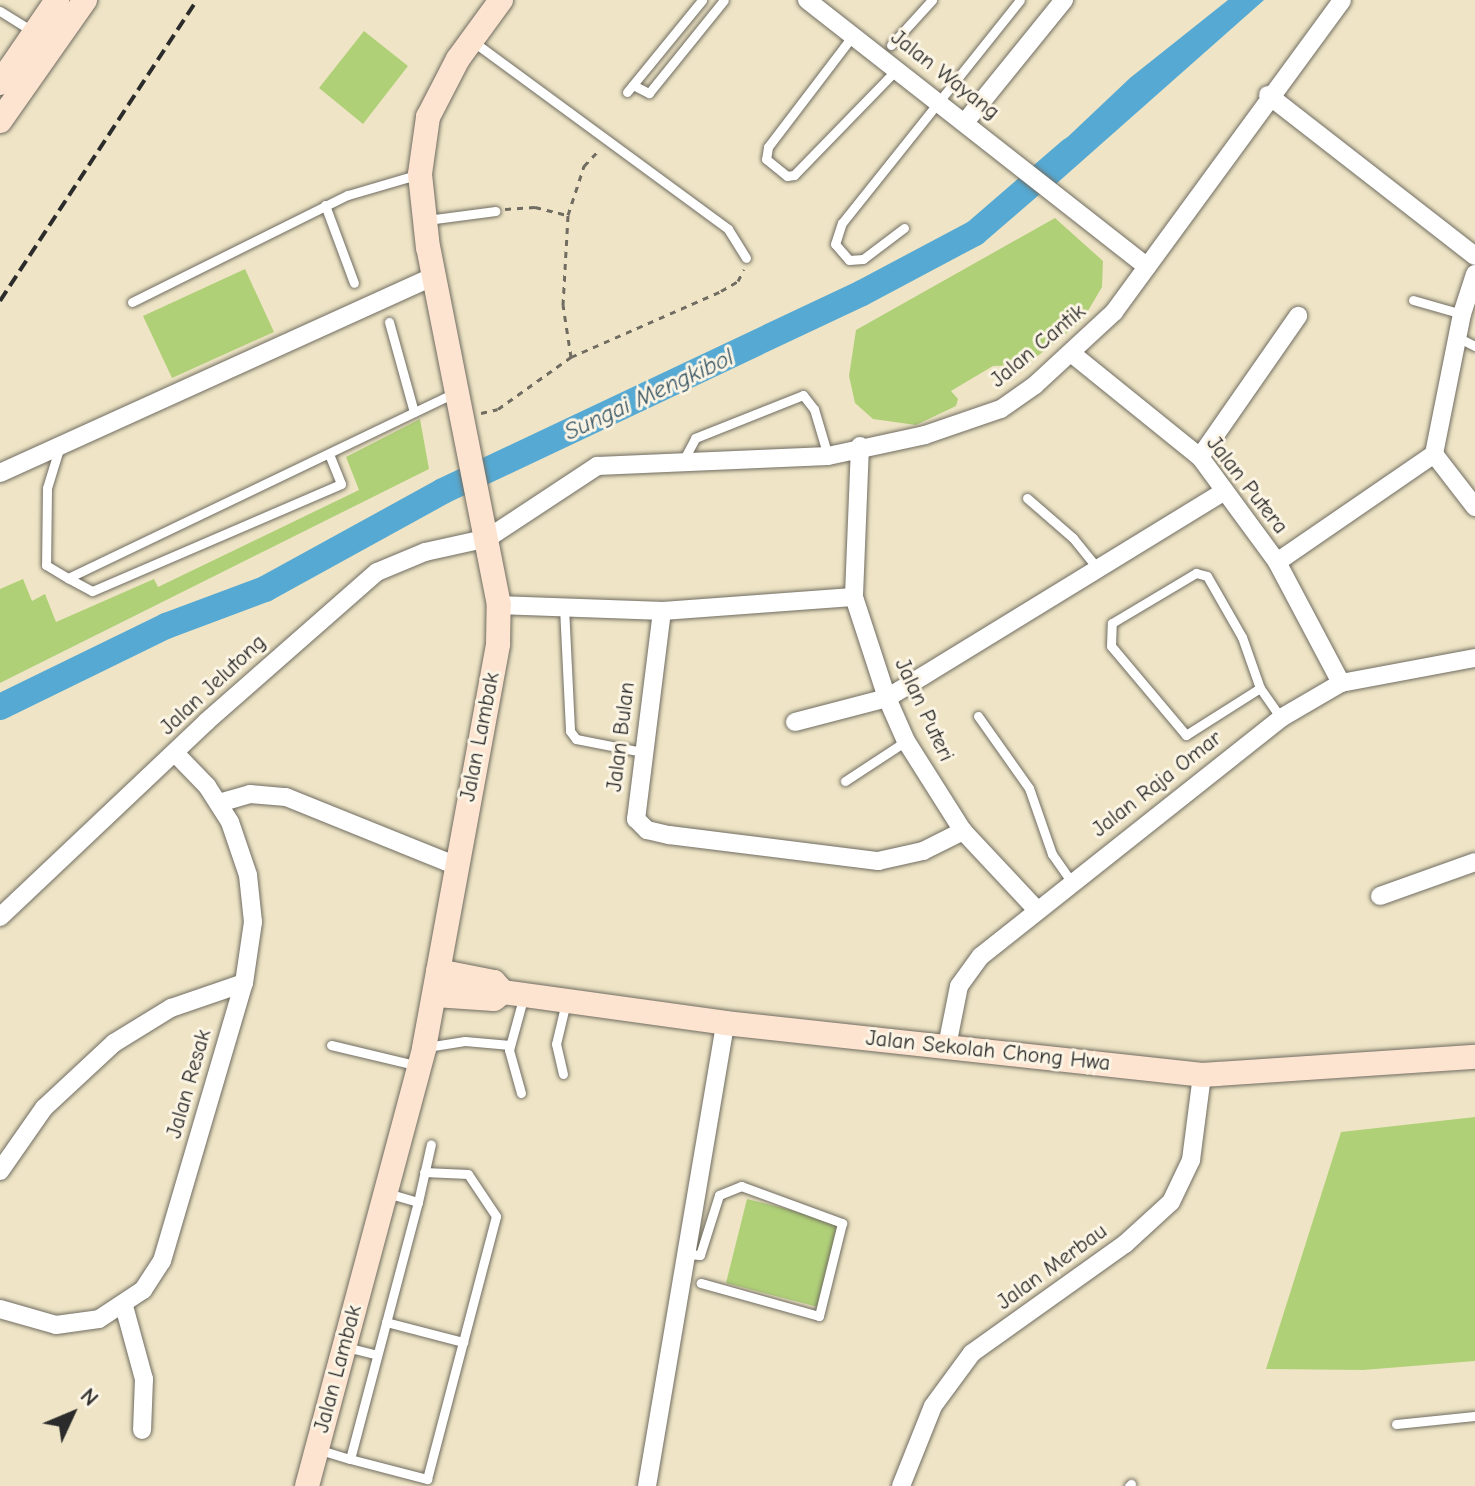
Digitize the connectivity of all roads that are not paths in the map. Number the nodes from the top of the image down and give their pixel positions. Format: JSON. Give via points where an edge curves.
{"nodes":[{"id":1,"x":57,"y":0,"type":"edge"},
{"id":2,"x":85,"y":0,"type":"edge"},
{"id":3,"x":501,"y":0,"type":"edge"},
{"id":4,"x":724,"y":0,"type":"edge"},
{"id":5,"x":807,"y":0,"type":"edge"},
{"id":6,"x":932,"y":0,"type":"edge"},
{"id":7,"x":1020,"y":0,"type":"edge"},
{"id":8,"x":1064,"y":0,"type":"edge"},
{"id":9,"x":1342,"y":0,"type":"edge"},
{"id":10,"x":700,"y":1,"type":"edge"},
{"id":11,"x":0,"y":11,"type":"edge"},
{"id":12,"x":33,"y":32,"type":"junction"},
{"id":13,"x":854,"y":34,"type":"junction"},
{"id":14,"x":471,"y":40,"type":"junction"},
{"id":15,"x":891,"y":45,"type":"dead end"},
{"id":16,"x":899,"y":68,"type":"junction"},
{"id":17,"x":0,"y":83,"type":"edge"},
{"id":18,"x":1268,"y":95,"type":"junction"},
{"id":19,"x":938,"y":99,"type":"junction"},
{"id":20,"x":0,"y":121,"type":"edge"},
{"id":21,"x":966,"y":121,"type":"junction"},
{"id":22,"x":420,"y":174,"type":"junction"},
{"id":23,"x":325,"y":205,"type":"junction"},
{"id":24,"x":495,"y":211,"type":"road end"},
{"id":25,"x":425,"y":221,"type":"junction"},
{"id":26,"x":904,"y":228,"type":"dead end"},
{"id":27,"x":1475,"y":256,"type":"edge"},
{"id":28,"x":746,"y":258,"type":"road end"},
{"id":29,"x":1147,"y":267,"type":"junction"},
{"id":30,"x":1475,"y":274,"type":"edge"},
{"id":31,"x":434,"y":276,"type":"junction"},
{"id":32,"x":354,"y":283,"type":"dead end"},
{"id":33,"x":1413,"y":300,"type":"dead end"},
{"id":34,"x":132,"y":302,"type":"dead end"},
{"id":35,"x":1462,"y":314,"type":"junction"},
{"id":36,"x":1298,"y":316,"type":"dead end"},
{"id":37,"x":389,"y":322,"type":"dead end"},
{"id":38,"x":1457,"y":337,"type":"junction"},
{"id":39,"x":1475,"y":346,"type":"edge"},
{"id":40,"x":1071,"y":353,"type":"junction"},
{"id":41,"x":456,"y":392,"type":"junction"},
{"id":42,"x":414,"y":412,"type":"junction"},
{"id":43,"x":860,"y":446,"type":"junction"},
{"id":44,"x":59,"y":449,"type":"junction"},
{"id":45,"x":329,"y":454,"type":"junction"},
{"id":46,"x":1434,"y":454,"type":"junction"},
{"id":47,"x":828,"y":456,"type":"junction"},
{"id":48,"x":1200,"y":457,"type":"junction"},
{"id":49,"x":681,"y":464,"type":"junction"},
{"id":50,"x":0,"y":473,"type":"edge"},
{"id":51,"x":1225,"y":491,"type":"junction"},
{"id":52,"x":1027,"y":498,"type":"dead end"},
{"id":53,"x":1475,"y":507,"type":"edge"},
{"id":54,"x":486,"y":528,"type":"junction"},
{"id":55,"x":1277,"y":562,"type":"junction"},
{"id":56,"x":1098,"y":569,"type":"junction"},
{"id":57,"x":68,"y":578,"type":"junction"},
{"id":58,"x":854,"y":597,"type":"junction"},
{"id":59,"x":499,"y":605,"type":"junction"},
{"id":60,"x":564,"y":607,"type":"junction"},
{"id":61,"x":662,"y":611,"type":"junction"},
{"id":62,"x":1475,"y":658,"type":"edge"},
{"id":63,"x":1341,"y":683,"type":"junction"},
{"id":64,"x":1260,"y":688,"type":"junction"},
{"id":65,"x":887,"y":698,"type":"junction"},
{"id":66,"x":978,"y":716,"type":"dead end"},
{"id":67,"x":1281,"y":718,"type":"junction"},
{"id":68,"x":795,"y":722,"type":"dead end"},
{"id":69,"x":906,"y":741,"type":"junction"},
{"id":70,"x":642,"y":752,"type":"junction"},
{"id":71,"x":175,"y":753,"type":"junction"},
{"id":72,"x":845,"y":781,"type":"dead end"},
{"id":73,"x":219,"y":803,"type":"junction"},
{"id":74,"x":963,"y":831,"type":"junction"},
{"id":75,"x":1475,"y":862,"type":"edge"},
{"id":76,"x":457,"y":866,"type":"junction"},
{"id":77,"x":1071,"y":881,"type":"junction"},
{"id":78,"x":1380,"y":896,"type":"dead end"},
{"id":79,"x":1036,"y":909,"type":"junction"},
{"id":80,"x":0,"y":917,"type":"edge"},
{"id":81,"x":244,"y":983,"type":"junction"},
{"id":82,"x":437,"y":983,"type":"junction"},
{"id":83,"x":513,"y":994,"type":"junction"},
{"id":84,"x":566,"y":1002,"type":"junction"},
{"id":85,"x":725,"y":1023,"type":"junction"},
{"id":86,"x":331,"y":1045,"type":"dead end"},
{"id":87,"x":510,"y":1045,"type":"junction"},
{"id":88,"x":947,"y":1046,"type":"junction"},
{"id":89,"x":421,"y":1057,"type":"junction"},
{"id":90,"x":1475,"y":1057,"type":"edge"},
{"id":91,"x":563,"y":1074,"type":"dead end"},
{"id":92,"x":1202,"y":1075,"type":"junction"},
{"id":93,"x":521,"y":1093,"type":"dead end"},
{"id":94,"x":431,"y":1144,"type":"dead end"},
{"id":95,"x":0,"y":1171,"type":"edge"},
{"id":96,"x":424,"y":1172,"type":"junction"},
{"id":97,"x":387,"y":1193,"type":"junction"},
{"id":98,"x":418,"y":1202,"type":"junction"},
{"id":99,"x":686,"y":1254,"type":"junction"},
{"id":100,"x":701,"y":1283,"type":"dead end"},
{"id":101,"x":124,"y":1306,"type":"junction"},
{"id":102,"x":0,"y":1309,"type":"edge"},
{"id":103,"x":386,"y":1322,"type":"junction"},
{"id":104,"x":463,"y":1342,"type":"junction"},
{"id":105,"x":344,"y":1347,"type":"junction"},
{"id":106,"x":377,"y":1355,"type":"junction"},
{"id":107,"x":1475,"y":1416,"type":"edge"},
{"id":108,"x":1396,"y":1424,"type":"dead end"},
{"id":109,"x":142,"y":1430,"type":"dead end"},
{"id":110,"x":317,"y":1449,"type":"junction"},
{"id":111,"x":350,"y":1459,"type":"junction"},
{"id":112,"x":307,"y":1486,"type":"edge"},
{"id":113,"x":647,"y":1486,"type":"edge"},
{"id":114,"x":901,"y":1486,"type":"edge"}],
"edges":[{"from":1,"to":12,"type":"street"},
{"from":2,"to":20,"type":"street"},
{"from":3,"to":14,"type":"street","name":"Jalan Lambak"},
{"from":4,"to":10,"type":"lane","via":[[649,93],[630,88]]},
{"from":5,"to":13,"type":"street","name":"Jalan Wayang"},
{"from":6,"to":15,"type":"lane"},
{"from":7,"to":19,"type":"lane"},
{"from":8,"to":21,"type":"street"},
{"from":9,"to":18,"type":"street","name":"Jalan Cantik"},
{"from":11,"to":12,"type":"lane"},
{"from":12,"to":17,"type":"street"},
{"from":13,"to":16,"type":"street","name":"Jalan Wayang"},
{"from":13,"to":16,"type":"lane","via":[[768,147],[766,159],[787,176],[799,170]]},
{"from":14,"to":22,"type":"street","name":"Jalan Lambak","via":[[428,117]]},
{"from":14,"to":28,"type":"lane","via":[[728,229]]},
{"from":16,"to":19,"type":"street","name":"Jalan Wayang"},
{"from":18,"to":27,"type":"street"},
{"from":18,"to":29,"type":"street","name":"Jalan Cantik"},
{"from":19,"to":21,"type":"street","name":"Jalan Wayang"},
{"from":19,"to":26,"type":"lane","via":[[842,223],[835,244],[849,260],[863,259]]},
{"from":21,"to":29,"type":"street","name":"Jalan Wayang"},
{"from":22,"to":23,"type":"lane"},
{"from":22,"to":25,"type":"street","name":"Jalan Lambak"},
{"from":23,"to":32,"type":"lane"},
{"from":23,"to":34,"type":"lane"},
{"from":24,"to":25,"type":"lane"},
{"from":25,"to":31,"type":"street","name":"Jalan Lambak"},
{"from":29,"to":40,"type":"street","name":"Jalan Cantik","via":[[1114,312]]},
{"from":30,"to":35,"type":"street"},
{"from":31,"to":41,"type":"street","name":"Jalan Lambak"},
{"from":31,"to":44,"type":"street"},
{"from":33,"to":35,"type":"lane"},
{"from":35,"to":38,"type":"street"},
{"from":36,"to":48,"type":"street"},
{"from":37,"to":42,"type":"lane"},
{"from":38,"to":39,"type":"lane"},
{"from":38,"to":46,"type":"street"},
{"from":40,"to":43,"type":"street","name":"Jalan Cantik","via":[[1001,409],[925,435]]},
{"from":40,"to":48,"type":"street","name":"Jalan Putera"},
{"from":41,"to":42,"type":"lane"},
{"from":41,"to":54,"type":"street","name":"Jalan Lambak"},
{"from":42,"to":45,"type":"lane"},
{"from":43,"to":47,"type":"street","name":"Jalan Cantik"},
{"from":43,"to":58,"type":"street","name":"Jalan Puteri"},
{"from":44,"to":50,"type":"street"},
{"from":44,"to":57,"type":"lane","via":[[47,488],[46,565]]},
{"from":45,"to":57,"type":"lane"},
{"from":45,"to":57,"type":"lane","via":[[341,484],[92,591]]},
{"from":46,"to":53,"type":"street"},
{"from":46,"to":55,"type":"street"},
{"from":47,"to":49,"type":"street","name":"Jalan Cantik"},
{"from":47,"to":49,"type":"lane","via":[[814,409],[803,395],[695,438]]},
{"from":48,"to":51,"type":"street","name":"Jalan Putera"},
{"from":49,"to":54,"type":"street","name":"Jalan Cantik","via":[[597,466]]},
{"from":51,"to":55,"type":"street","name":"Jalan Putera"},
{"from":51,"to":56,"type":"street"},
{"from":52,"to":56,"type":"lane","via":[[1073,538]]},
{"from":54,"to":59,"type":"street","name":"Jalan Lambak"},
{"from":54,"to":71,"type":"street","name":"Jalan Jelutong","via":[[352,589]]},
{"from":55,"to":63,"type":"street","name":"Jalan Putera"},
{"from":56,"to":65,"type":"street"},
{"from":58,"to":61,"type":"street"},
{"from":58,"to":65,"type":"street","name":"Jalan Puteri"},
{"from":59,"to":60,"type":"street"},
{"from":59,"to":76,"type":"street","name":"Jalan Lambak","via":[[498,644]]},
{"from":60,"to":61,"type":"street"},
{"from":60,"to":70,"type":"lane","via":[[570,731],[576,739]]},
{"from":61,"to":70,"type":"street","name":"Jalan Bulan"},
{"from":62,"to":63,"type":"street","name":"Jalan Raja Omar"},
{"from":63,"to":67,"type":"street","name":"Jalan Raja Omar"},
{"from":64,"to":64,"type":"lane","via":[[1242,637],[1207,576],[1196,573],[1112,623],[1111,646],[1186,735]]},
{"from":64,"to":67,"type":"lane"},
{"from":65,"to":68,"type":"street"},
{"from":65,"to":69,"type":"street","name":"Jalan Puteri"},
{"from":66,"to":77,"type":"lane","via":[[1029,788],[1052,854]]},
{"from":67,"to":77,"type":"street","name":"Jalan Raja Omar"},
{"from":69,"to":72,"type":"lane"},
{"from":69,"to":74,"type":"street","name":"Jalan Puteri"},
{"from":70,"to":74,"type":"street","name":"Jalan Bulan","via":[[636,819],[647,830],[878,861],[923,851]]},
{"from":71,"to":73,"type":"street","name":"Jalan Resak"},
{"from":71,"to":80,"type":"street","name":"Jalan Jelutong"},
{"from":73,"to":76,"type":"street","via":[[250,794],[286,797]]},
{"from":73,"to":81,"type":"street","name":"Jalan Resak","via":[[242,850],[252,897]]},
{"from":74,"to":79,"type":"street","name":"Jalan Puteri"},
{"from":75,"to":78,"type":"street"},
{"from":76,"to":82,"type":"street","name":"Jalan Lambak"},
{"from":77,"to":79,"type":"street","name":"Jalan Raja Omar"},
{"from":79,"to":88,"type":"street","name":"Jalan Raja Omar","via":[[981,956],[959,986]]},
{"from":81,"to":95,"type":"street","via":[[171,1008],[114,1043],[53,1098]]},
{"from":81,"to":101,"type":"street","name":"Jalan Resak","via":[[162,1261],[143,1290]]},
{"from":82,"to":83,"type":"street","name":"Jalan Sekolah Chong Hwa","via":[[494,982]]},
{"from":82,"to":89,"type":"street","name":"Jalan Lambak"},
{"from":83,"to":84,"type":"street","name":"Jalan Sekolah Chong Hwa"},
{"from":83,"to":87,"type":"lane"},
{"from":84,"to":85,"type":"street","name":"Jalan Sekolah Chong Hwa"},
{"from":84,"to":91,"type":"lane","via":[[556,1044]]},
{"from":85,"to":88,"type":"street","name":"Jalan Sekolah Chong Hwa"},
{"from":85,"to":99,"type":"street"},
{"from":86,"to":89,"type":"lane"},
{"from":87,"to":89,"type":"lane","via":[[465,1041]]},
{"from":87,"to":93,"type":"lane"},
{"from":88,"to":92,"type":"street","name":"Jalan Sekolah Chong Hwa"},
{"from":89,"to":97,"type":"street","name":"Jalan Lambak"},
{"from":90,"to":92,"type":"street","name":"Jalan Sekolah Chong Hwa"},
{"from":92,"to":114,"type":"street","name":"Jalan Merbau","via":[[1191,1160],[1171,1202],[1125,1244],[972,1353],[933,1406]]},
{"from":94,"to":96,"type":"lane"},
{"from":96,"to":98,"type":"lane"},
{"from":96,"to":104,"type":"lane","via":[[468,1174],[496,1216]]},
{"from":97,"to":98,"type":"lane"},
{"from":97,"to":105,"type":"street","name":"Jalan Lambak"},
{"from":98,"to":103,"type":"lane"},
{"from":99,"to":100,"type":"lane","via":[[700,1255],[719,1195],[735,1187],[842,1223],[819,1316]]},
{"from":99,"to":113,"type":"street"},
{"from":101,"to":102,"type":"street","name":"Jalan Resak","via":[[99,1319],[56,1325]]},
{"from":101,"to":109,"type":"street","via":[[144,1379]]},
{"from":103,"to":104,"type":"lane"},
{"from":103,"to":106,"type":"lane"},
{"from":104,"to":111,"type":"lane","via":[[427,1479]]},
{"from":105,"to":106,"type":"lane"},
{"from":105,"to":110,"type":"street","name":"Jalan Lambak"},
{"from":106,"to":111,"type":"lane"},
{"from":107,"to":108,"type":"lane"},
{"from":110,"to":111,"type":"lane"},
{"from":110,"to":112,"type":"street","name":"Jalan Lambak"}]}
